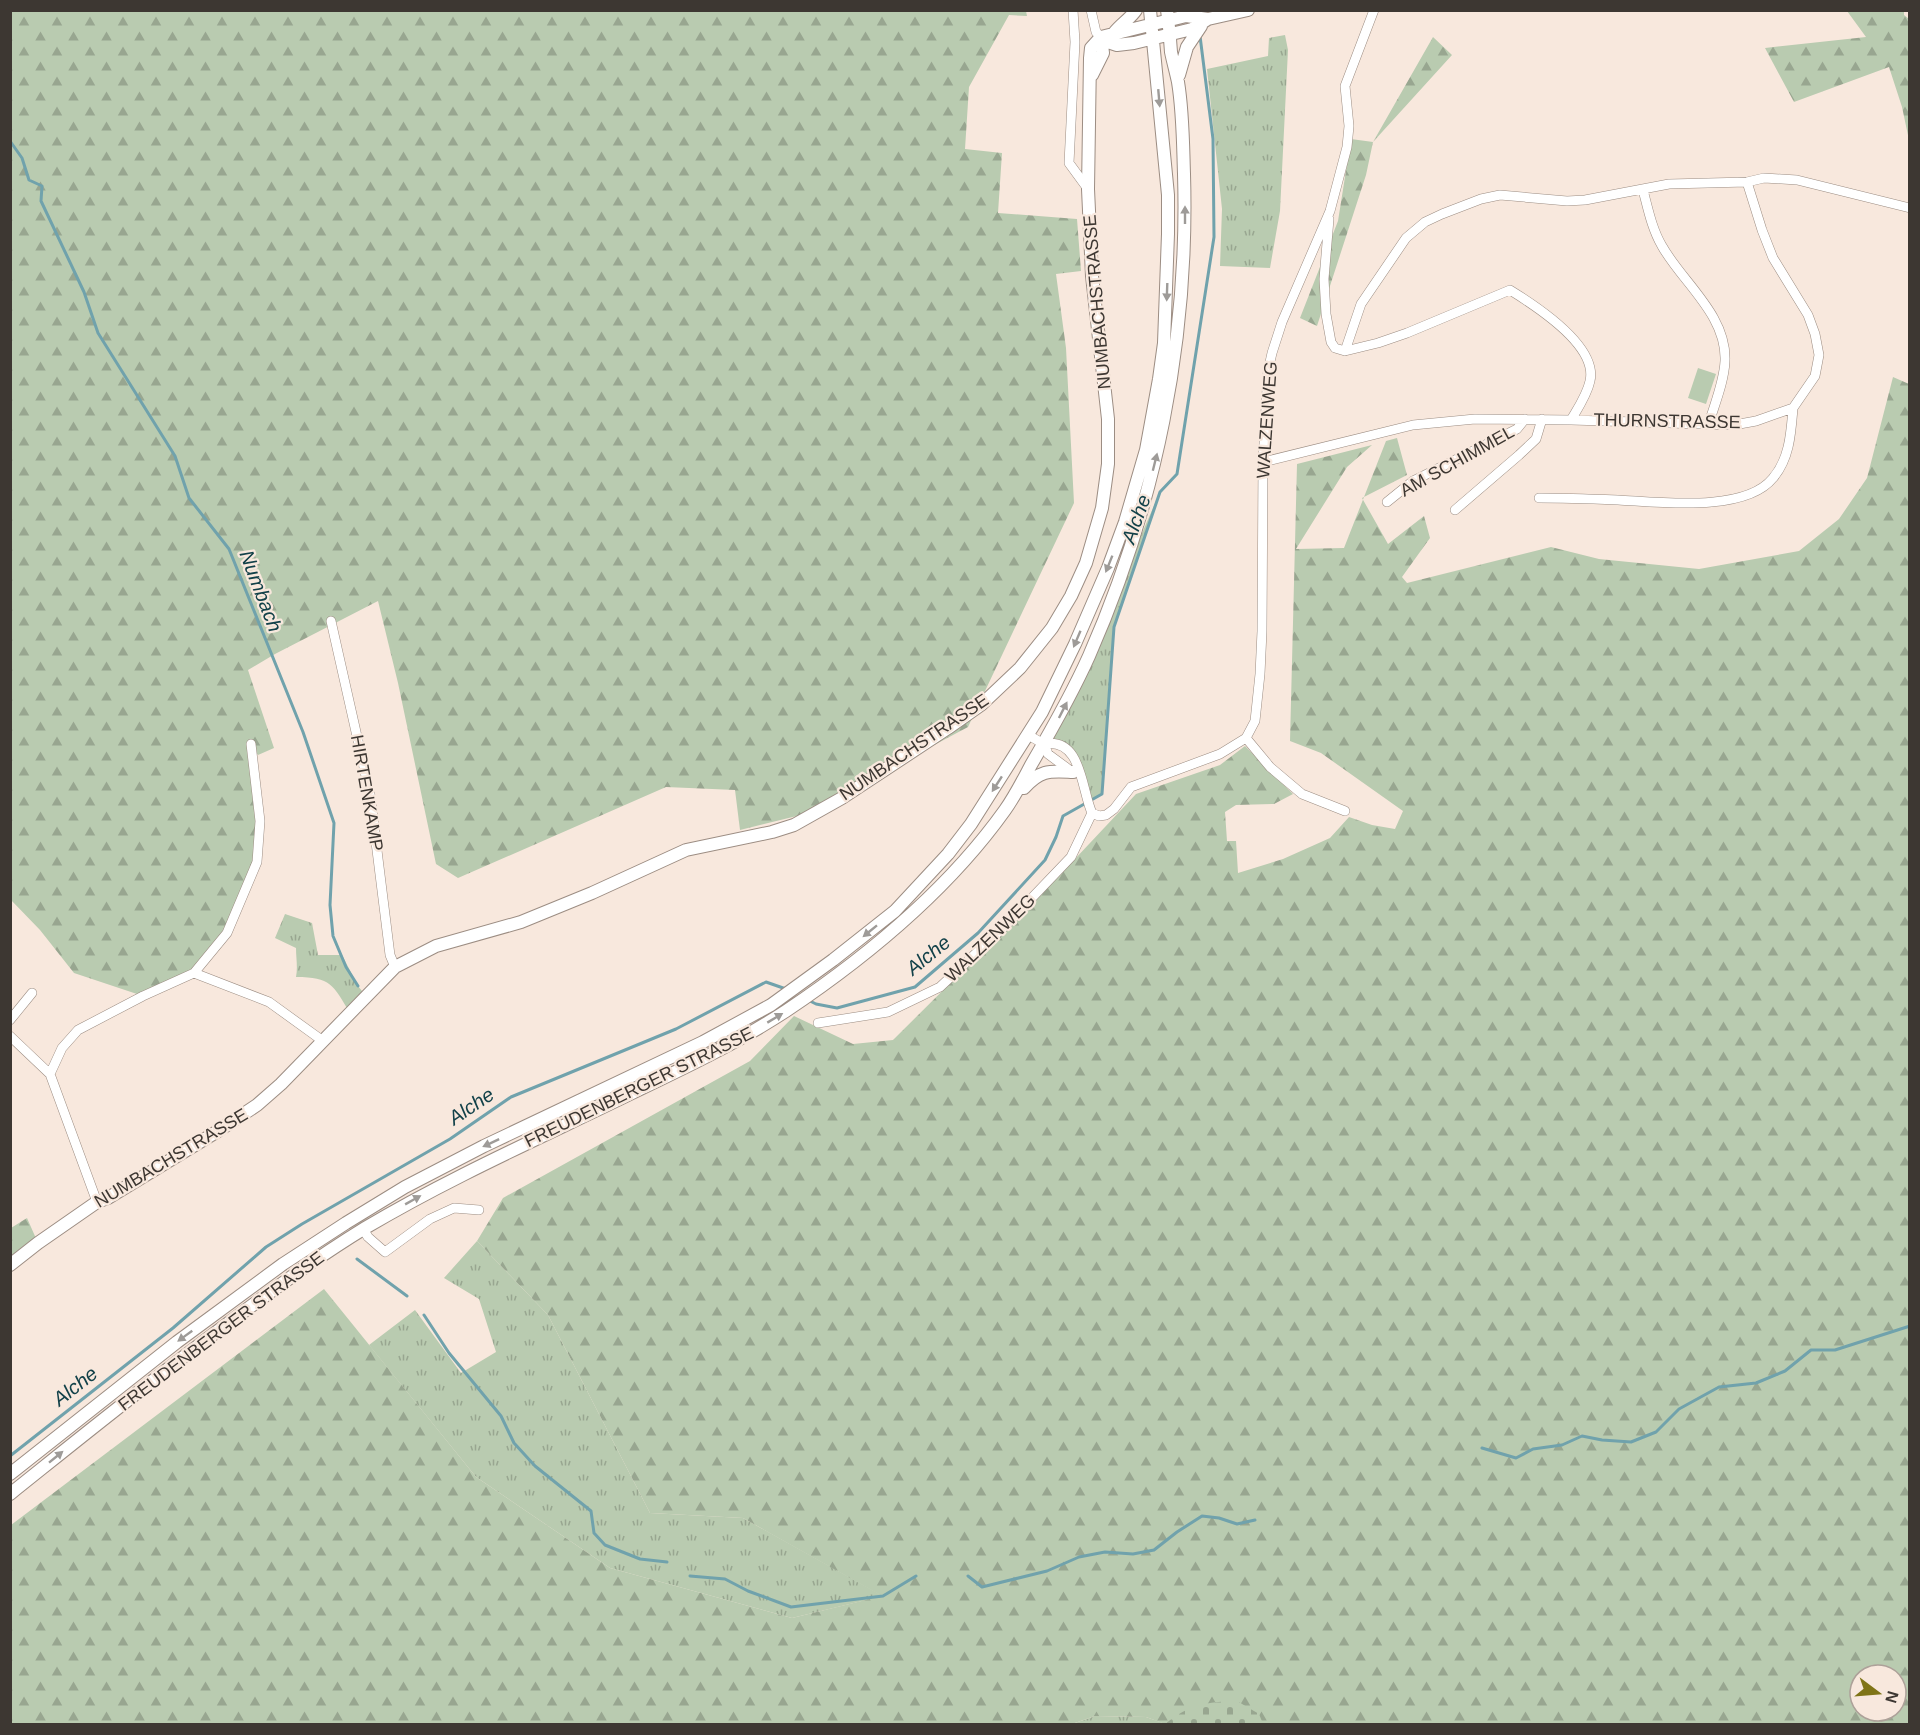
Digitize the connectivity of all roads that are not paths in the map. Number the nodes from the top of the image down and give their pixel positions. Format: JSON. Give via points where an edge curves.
{"nodes":[{"id":1,"x":1073,"y":10,"type":"edge"},
{"id":2,"x":1092,"y":10,"type":"edge"},
{"id":3,"x":1136,"y":10,"type":"edge"},
{"id":4,"x":1150,"y":10,"type":"edge"},
{"id":5,"x":1248,"y":10,"type":"edge"},
{"id":6,"x":1374,"y":10,"type":"edge"},
{"id":7,"x":1168,"y":15,"type":"edge"},
{"id":8,"x":1208,"y":19,"type":"junction"},
{"id":9,"x":1151,"y":25,"type":"junction"},
{"id":10,"x":1114,"y":33,"type":"junction"},
{"id":11,"x":1192,"y":33,"type":"junction"},
{"id":12,"x":1170,"y":34,"type":"junction"},
{"id":13,"x":1101,"y":37,"type":"junction"},
{"id":14,"x":1152,"y":40,"type":"junction"},
{"id":15,"x":1178,"y":82,"type":"junction"},
{"id":16,"x":1747,"y":182,"type":"junction"},
{"id":17,"x":1088,"y":189,"type":"junction"},
{"id":18,"x":1643,"y":190,"type":"junction"},
{"id":19,"x":1910,"y":208,"type":"edge"},
{"id":20,"x":1330,"y":211,"type":"junction"},
{"id":21,"x":1345,"y":351,"type":"junction"},
{"id":22,"x":1793,"y":408,"type":"junction"},
{"id":23,"x":1525,"y":419,"type":"junction"},
{"id":24,"x":1542,"y":419,"type":"junction"},
{"id":25,"x":1571,"y":420,"type":"junction"},
{"id":26,"x":1709,"y":423,"type":"junction"},
{"id":27,"x":1263,"y":462,"type":"junction"},
{"id":28,"x":1539,"y":498,"type":"dead end"},
{"id":29,"x":1387,"y":502,"type":"dead end"},
{"id":30,"x":1455,"y":510,"type":"dead end"},
{"id":31,"x":331,"y":621,"type":"dead end"},
{"id":32,"x":1028,"y":735,"type":"junction"},
{"id":33,"x":1246,"y":738,"type":"junction"},
{"id":34,"x":251,"y":744,"type":"dead end"},
{"id":35,"x":1044,"y":744,"type":"junction"},
{"id":36,"x":1077,"y":773,"type":"junction"},
{"id":37,"x":1008,"y":807,"type":"junction"},
{"id":38,"x":1345,"y":811,"type":"dead end"},
{"id":39,"x":1092,"y":813,"type":"junction"},
{"id":40,"x":395,"y":967,"type":"junction"},
{"id":41,"x":194,"y":973,"type":"junction"},
{"id":42,"x":32,"y":993,"type":"dead end"},
{"id":43,"x":10,"y":1020,"type":"edge"},
{"id":44,"x":818,"y":1023,"type":"dead end"},
{"id":45,"x":10,"y":1036,"type":"edge"},
{"id":46,"x":323,"y":1041,"type":"junction"},
{"id":47,"x":50,"y":1074,"type":"junction"},
{"id":48,"x":97,"y":1202,"type":"junction"},
{"id":49,"x":478,"y":1210,"type":"dead end"},
{"id":50,"x":363,"y":1229,"type":"junction"},
{"id":51,"x":10,"y":1265,"type":"edge"},
{"id":52,"x":10,"y":1474,"type":"edge"},
{"id":53,"x":10,"y":1494,"type":"edge"}],
"edges":[{"from":1,"to":17,"type":"street","via":[[1069,163]]},
{"from":2,"to":13,"type":"street","via":[[1094,27]]},
{"from":3,"to":10,"type":"main road"},
{"from":4,"to":9,"type":"main road","name":"FREUDENBERGER STRASSE"},
{"from":5,"to":8,"type":"main road"},
{"from":6,"to":20,"type":"street","name":"WALZENWEG","via":[[1345,86],[1348,136]]},
{"from":7,"to":8,"type":"main road"},
{"from":7,"to":9,"type":"main road"},
{"from":7,"to":12,"type":"main road","name":"FREUDENBERGER STRASSE"},
{"from":8,"to":11,"type":"main road"},
{"from":9,"to":10,"type":"main road"},
{"from":9,"to":14,"type":"main road","name":"FREUDENBERGER STRASSE"},
{"from":10,"to":13,"type":"main road"},
{"from":11,"to":12,"type":"main road"},
{"from":11,"to":15,"type":"main road"},
{"from":12,"to":14,"type":"main road"},
{"from":12,"to":15,"type":"main road","name":"FREUDENBERGER STRASSE"},
{"from":13,"to":14,"type":"main road","via":[[1117,45]]},
{"from":13,"to":17,"type":"main road","name":"NUMBACHSTRASSE","via":[[1091,48]]},
{"from":14,"to":32,"type":"main road","name":"FREUDENBERGER STRASSE","one_way":true,"via":[[1168,195],[1166,308],[1159,380],[1146,450],[1125,522],[1075,644]]},
{"from":35,"to":15,"type":"main road","name":"FREUDENBERGER STRASSE","one_way":true,"via":[[1104,621],[1148,490],[1165,416],[1177,335],[1184,244]]},
{"from":16,"to":18,"type":"street","via":[[1669,184]]},
{"from":16,"to":19,"type":"street","via":[[1764,178],[1797,180]]},
{"from":16,"to":22,"type":"street","via":[[1773,258],[1808,315],[1815,334],[1815,376]]},
{"from":17,"to":40,"type":"main road","name":"NUMBACHSTRASSE","via":[[1092,276],[1108,419],[1108,464],[1102,508],[1086,563],[1071,596],[1020,668],[982,704],[948,728],[794,825],[686,850],[521,922],[436,946]]},
{"from":18,"to":21,"type":"street","via":[[1567,201],[1500,195],[1425,222],[1406,238],[1368,292]]},
{"from":18,"to":26,"type":"street","via":[[1660,244],[1712,315],[1723,340],[1725,360]]},
{"from":20,"to":21,"type":"street","via":[[1323,279],[1326,314],[1331,342]]},
{"from":20,"to":27,"type":"street","name":"WALZENWEG","via":[[1272,353]]},
{"from":21,"to":25,"type":"street","via":[[1378,344],[1510,290],[1560,326],[1589,361],[1590,382]]},
{"from":22,"to":26,"type":"street","name":"THURNSTRASSE","via":[[1756,421]]},
{"from":22,"to":28,"type":"street","via":[[1787,453],[1780,468],[1767,484],[1743,497],[1707,502]]},
{"from":23,"to":24,"type":"street","name":"THURNSTRASSE"},
{"from":23,"to":27,"type":"street","name":"THURNSTRASSE","via":[[1413,425]]},
{"from":23,"to":29,"type":"street","name":"AM SCHIMMEL","via":[[1517,429],[1413,481]]},
{"from":24,"to":25,"type":"street","name":"THURNSTRASSE"},
{"from":24,"to":30,"type":"street","via":[[1536,439]]},
{"from":25,"to":26,"type":"street","name":"THURNSTRASSE"},
{"from":27,"to":33,"type":"street","name":"WALZENWEG","via":[[1260,674],[1257,712]]},
{"from":31,"to":40,"type":"street","name":"HIRTENKAMP","via":[[368,783],[390,955]]},
{"from":32,"to":35,"type":"street"},
{"from":32,"to":52,"type":"main road","name":"FREUDENBERGER STRASSE","one_way":true,"via":[[948,854],[895,910],[833,960],[771,1005],[703,1042],[484,1146],[342,1225],[177,1342]]},
{"from":33,"to":38,"type":"street","via":[[1270,767],[1302,794]]},
{"from":33,"to":39,"type":"street","via":[[1220,754],[1131,787],[1106,815]]},
{"from":34,"to":41,"type":"street","via":[[260,821],[258,862],[227,933]]},
{"from":35,"to":36,"type":"street","via":[[1047,754]]},
{"from":35,"to":36,"type":"street","via":[[1062,745],[1079,765]]},
{"from":35,"to":37,"type":"main road","name":"FREUDENBERGER STRASSE"},
{"from":36,"to":37,"type":"main road","via":[[1041,773]]},
{"from":36,"to":39,"type":"street"},
{"from":50,"to":37,"type":"main road","name":"FREUDENBERGER STRASSE","one_way":true,"via":[[489,1160],[707,1057],[780,1015],[841,974],[905,920],[976,847]]},
{"from":39,"to":44,"type":"street","name":"WALZENWEG","via":[[1071,856],[999,933],[940,987],[888,1012]]},
{"from":40,"to":46,"type":"main road","name":"NUMBACHSTRASSE"},
{"from":41,"to":46,"type":"street","via":[[269,1002]]},
{"from":41,"to":47,"type":"street","via":[[78,1030],[62,1048]]},
{"from":42,"to":43,"type":"street"},
{"from":45,"to":47,"type":"street"},
{"from":46,"to":48,"type":"main road","name":"NUMBACHSTRASSE","via":[[248,1111]]},
{"from":47,"to":48,"type":"street"},
{"from":48,"to":51,"type":"main road","name":"NUMBACHSTRASSE"},
{"from":49,"to":50,"type":"street","via":[[454,1208],[430,1219],[385,1252]]},
{"from":53,"to":50,"type":"main road","name":"FREUDENBERGER STRASSE","one_way":true,"via":[[188,1353],[290,1277]]}]}
